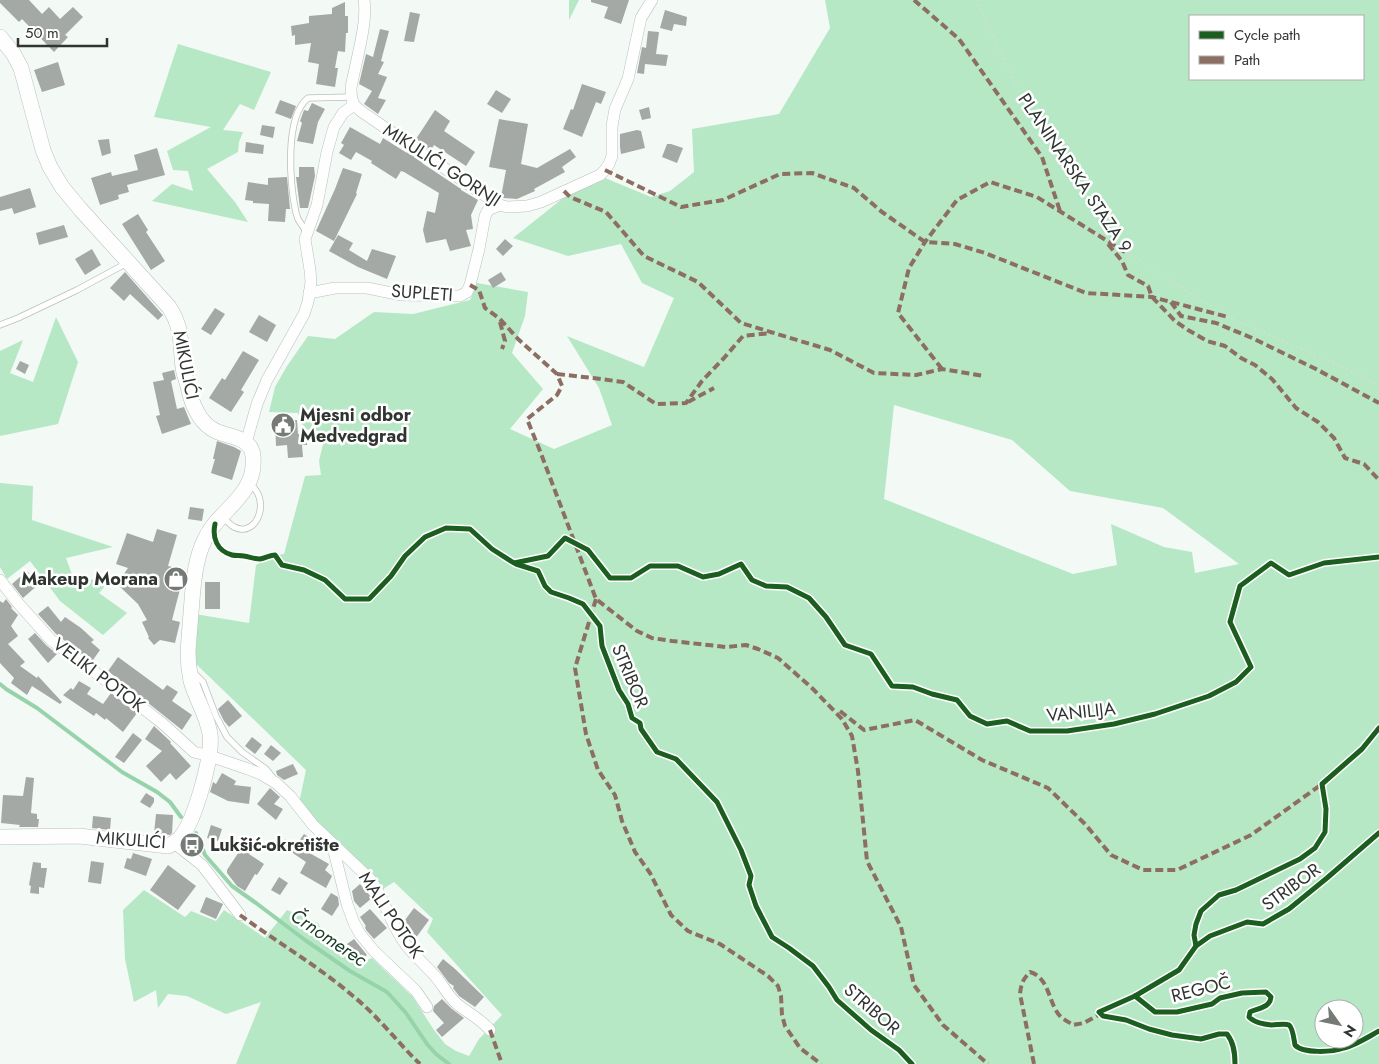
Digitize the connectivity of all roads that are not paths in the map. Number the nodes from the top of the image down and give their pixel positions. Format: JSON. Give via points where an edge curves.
{"nodes":[{"id":1,"x":364,"y":0,"type":"edge"},
{"id":2,"x":652,"y":0,"type":"edge"},
{"id":3,"x":0,"y":37,"type":"edge"},
{"id":4,"x":352,"y":101,"type":"junction"},
{"id":5,"x":500,"y":206,"type":"junction"},
{"id":6,"x":306,"y":233,"type":"junction"},
{"id":7,"x":129,"y":262,"type":"junction"},
{"id":8,"x":309,"y":293,"type":"junction"},
{"id":9,"x":0,"y":325,"type":"edge"},
{"id":10,"x":246,"y":443,"type":"junction"},
{"id":11,"x":248,"y":484,"type":"junction"},
{"id":12,"x":222,"y":516,"type":"junction"},
{"id":13,"x":0,"y":580,"type":"edge"},
{"id":14,"x":188,"y":666,"type":"junction"},
{"id":15,"x":210,"y":756,"type":"junction"},
{"id":16,"x":276,"y":782,"type":"junction"},
{"id":17,"x":0,"y":838,"type":"edge"},
{"id":18,"x":174,"y":843,"type":"junction"},
{"id":19,"x":332,"y":843,"type":"junction"},
{"id":20,"x":240,"y":915,"type":"dead end"},
{"id":21,"x":427,"y":1006,"type":"dead end"},
{"id":22,"x":490,"y":1030,"type":"dead end"}],
"edges":[{"from":1,"to":4,"type":"street","via":[[365,15]]},
{"from":2,"to":5,"type":"street","name":"MIKULIĆI GORNJI","via":[[642,18],[628,79],[614,109],[612,156],[605,170],[535,204]]},
{"from":3,"to":7,"type":"street","name":"MIKULIĆI","via":[[21,68],[43,150],[62,187]]},
{"from":4,"to":5,"type":"street","name":"MIKULIĆI GORNJI","via":[[356,108]]},
{"from":4,"to":6,"type":"street","via":[[334,127],[317,205]]},
{"from":4,"to":6,"type":"lane","via":[[308,98],[299,109],[291,140],[290,161],[296,213]]},
{"from":5,"to":8,"type":"street","name":"SUPLETI","via":[[488,210],[485,216],[470,285],[460,296],[402,295],[367,288],[335,288]]},
{"from":6,"to":8,"type":"street"},
{"from":7,"to":9,"type":"lane"},
{"from":7,"to":10,"type":"street","name":"MIKULIĆI","via":[[174,315],[180,332],[190,399],[197,413],[212,429]]},
{"from":8,"to":10,"type":"street","via":[[304,314],[261,393]]},
{"from":10,"to":11,"type":"street","name":"MIKULIĆI","via":[[253,456]]},
{"from":11,"to":12,"type":"street","name":"MIKULIĆI"},
{"from":11,"to":12,"type":"lane","via":[[260,496],[257,521],[243,530],[232,527]]},
{"from":12,"to":14,"type":"street","name":"MIKULIĆI","via":[[204,539],[196,571],[191,600]]},
{"from":13,"to":15,"type":"street","name":"VELIKI POTOK","via":[[51,640],[155,717],[194,752]]},
{"from":14,"to":15,"type":"street","name":"MIKULIĆI","via":[[210,733]]},
{"from":14,"to":16,"type":"lane","via":[[203,682],[227,737],[266,769]]},
{"from":15,"to":16,"type":"street","name":"MALI POTOK","via":[[255,771]]},
{"from":15,"to":18,"type":"street","name":"MIKULIĆI","via":[[190,821]]},
{"from":16,"to":19,"type":"street","name":"MALI POTOK"},
{"from":17,"to":18,"type":"street","name":"MIKULIĆI","via":[[79,836],[161,846]]},
{"from":18,"to":20,"type":"street","via":[[202,864]]},
{"from":19,"to":21,"type":"street","name":"MALI POTOK","via":[[347,904],[360,934]]},
{"from":19,"to":22,"type":"street","name":"MALI POTOK","via":[[371,880],[405,943],[449,996]]}]}
